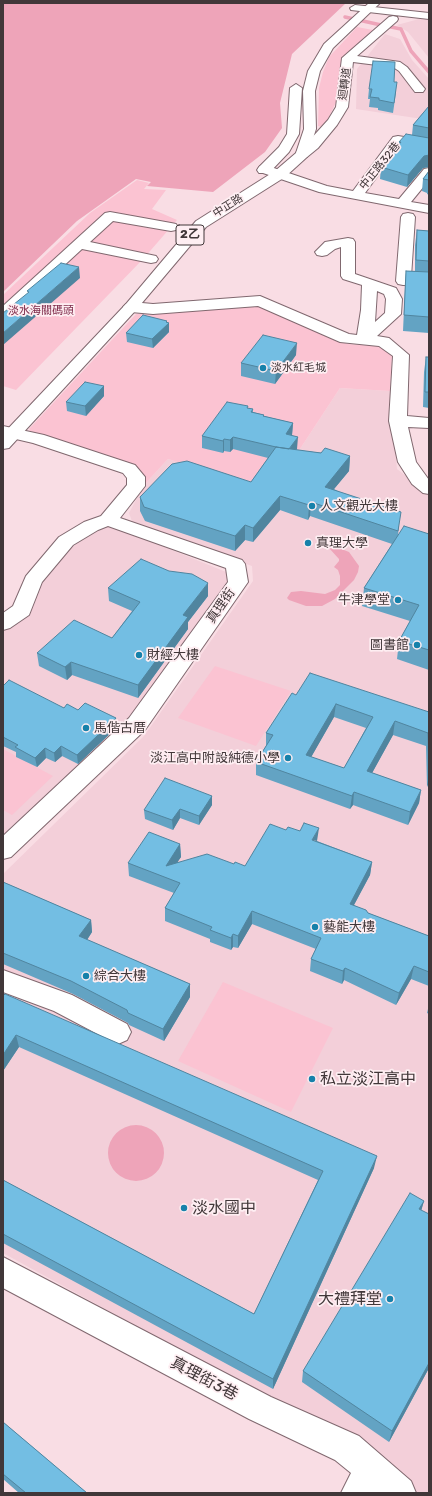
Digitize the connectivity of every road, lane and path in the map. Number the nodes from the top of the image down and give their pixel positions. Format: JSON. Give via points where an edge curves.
{"nodes":[{"id":1,"x":365,"y":7,"type":"edge"},
{"id":2,"x":429,"y":10,"type":"edge"},
{"id":3,"x":415,"y":12,"type":"junction"},
{"id":4,"x":393,"y":16,"type":"junction"},
{"id":5,"x":429,"y":16,"type":"edge"},
{"id":6,"x":343,"y":25,"type":"junction"},
{"id":7,"x":429,"y":25,"type":"edge"},
{"id":8,"x":348,"y":58,"type":"junction"},
{"id":9,"x":419,"y":89,"type":"dead end"},
{"id":10,"x":429,"y":145,"type":"edge"},
{"id":11,"x":302,"y":154,"type":"junction"},
{"id":12,"x":265,"y":169,"type":"junction"},
{"id":13,"x":429,"y":172,"type":"edge"},
{"id":14,"x":280,"y":174,"type":"junction"},
{"id":15,"x":356,"y":196,"type":"junction"},
{"id":16,"x":429,"y":209,"type":"edge"},
{"id":17,"x":405,"y":211,"type":"junction"},
{"id":18,"x":79,"y":244,"type":"junction"},
{"id":19,"x":322,"y":252,"type":"dead end"},
{"id":20,"x":141,"y":272,"type":"dead end"},
{"id":21,"x":403,"y":281,"type":"junction"},
{"id":22,"x":429,"y":282,"type":"edge"},
{"id":23,"x":369,"y":283,"type":"junction"},
{"id":24,"x":132,"y":307,"type":"junction"},
{"id":25,"x":3,"y":314,"type":"edge"},
{"id":26,"x":364,"y":339,"type":"junction"},
{"id":27,"x":398,"y":421,"type":"junction"},
{"id":28,"x":429,"y":423,"type":"edge"},
{"id":29,"x":5,"y":430,"type":"edge"},
{"id":30,"x":429,"y":489,"type":"edge"},
{"id":31,"x":108,"y":520,"type":"junction"},
{"id":32,"x":3,"y":624,"type":"edge"},
{"id":33,"x":3,"y":850,"type":"edge"},
{"id":34,"x":3,"y":981,"type":"edge"},
{"id":35,"x":118,"y":1032,"type":"dead end"},
{"id":36,"x":3,"y":1272,"type":"edge"},
{"id":37,"x":365,"y":1482,"type":"edge"},
{"id":38,"x":399,"y":1493,"type":"edge"}],
"edges":[{"from":1,"to":3,"type":"street"},
{"from":1,"to":4,"type":"street"},
{"from":1,"to":6,"type":"street","number":"2乙"},
{"from":2,"to":3,"type":"street"},
{"from":3,"to":4,"type":"street"},
{"from":3,"to":5,"type":"street"},
{"from":4,"to":7,"type":"street"},
{"from":4,"to":8,"type":"street","name":"迴轉道"},
{"from":6,"to":11,"type":"street","name":"中正路","number":"2乙","via":[[314,71],[309,91],[310,129]]},
{"from":6,"to":12,"type":"street","name":"中正路","number":"2乙","via":[[320,40],[305,60],[297,81],[293,134],[284,149]]},
{"from":8,"to":9,"type":"street","via":[[396,64]]},
{"from":8,"to":11,"type":"street","name":"迴轉道","via":[[342,107],[333,122]]},
{"from":10,"to":15,"type":"street","name":"中正路32巷","via":[[398,140]]},
{"from":11,"to":14,"type":"street","name":"中正路","number":"2乙"},
{"from":12,"to":14,"type":"street","name":"中正路32巷"},
{"from":12,"to":18,"type":"street","name":"中正路","number":"2乙","via":[[170,233],[110,216]]},
{"from":13,"to":17,"type":"street"},
{"from":14,"to":15,"type":"street","name":"中正路32巷","via":[[324,189]]},
{"from":14,"to":24,"type":"street","name":"中正路","number":"2乙","via":[[202,224],[158,273]]},
{"from":15,"to":17,"type":"street","name":"中正路32巷"},
{"from":16,"to":17,"type":"street","name":"中正路32巷"},
{"from":17,"to":21,"type":"street"},
{"from":18,"to":20,"type":"street","via":[[155,254]]},
{"from":18,"to":25,"type":"street"},
{"from":19,"to":23,"type":"street","via":[[330,245],[351,237],[348,276]]},
{"from":21,"to":22,"type":"street"},
{"from":21,"to":23,"type":"street"},
{"from":23,"to":26,"type":"street","via":[[369,310]]},
{"from":23,"to":26,"type":"street","via":[[391,291],[394,299],[393,314]]},
{"from":24,"to":26,"type":"street","via":[[153,309],[260,301],[346,339]]},
{"from":24,"to":29,"type":"street","name":"中正路","number":"2乙"},
{"from":26,"to":27,"type":"street","via":[[383,340],[400,355]]},
{"from":27,"to":28,"type":"street"},
{"from":27,"to":30,"type":"street","via":[[408,462],[418,480]]},
{"from":29,"to":31,"type":"street","via":[[129,469],[136,477],[136,486]]},
{"from":31,"to":32,"type":"street","via":[[91,526],[66,541],[33,580],[22,610]]},
{"from":31,"to":33,"type":"street","name":"真理街","via":[[235,564],[238,582],[137,724]]},
{"from":34,"to":35,"type":"street","via":[[63,1003]]},
{"from":36,"to":37,"type":"street","name":"真理街3巷","via":[[260,1408],[347,1448]]},
{"from":37,"to":38,"type":"street","name":"真理街3巷"}]}
